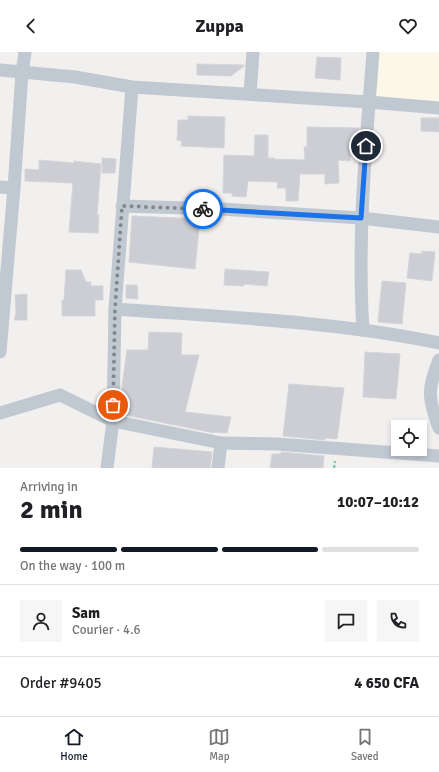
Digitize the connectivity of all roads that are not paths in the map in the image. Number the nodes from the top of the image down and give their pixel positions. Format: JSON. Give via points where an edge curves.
{"nodes":[{"id":1,"x":25,"y":52,"type":"edge"},
{"id":2,"x":253,"y":52,"type":"edge"},
{"id":3,"x":373,"y":52,"type":"edge"},
{"id":4,"x":0,"y":70,"type":"edge"},
{"id":5,"x":22,"y":73,"type":"junction"},
{"id":6,"x":132,"y":87,"type":"junction"},
{"id":7,"x":250,"y":94,"type":"junction"},
{"id":8,"x":369,"y":102,"type":"junction"},
{"id":9,"x":439,"y":108,"type":"edge"},
{"id":10,"x":0,"y":187,"type":"edge"},
{"id":11,"x":14,"y":188,"type":"junction"},
{"id":12,"x":122,"y":206,"type":"junction"},
{"id":13,"x":361,"y":218,"type":"junction"},
{"id":14,"x":439,"y":227,"type":"edge"},
{"id":15,"x":115,"y":309,"type":"junction"},
{"id":16,"x":363,"y":330,"type":"junction"},
{"id":17,"x":439,"y":343,"type":"edge"},
{"id":18,"x":0,"y":352,"type":"edge"},
{"id":19,"x":439,"y":360,"type":"edge"},
{"id":20,"x":0,"y":413,"type":"edge"},
{"id":21,"x":113,"y":421,"type":"junction"},
{"id":22,"x":439,"y":428,"type":"edge"},
{"id":23,"x":221,"y":443,"type":"junction"},
{"id":24,"x":439,"y":456,"type":"edge"},
{"id":25,"x":107,"y":468,"type":"edge"},
{"id":26,"x":218,"y":468,"type":"edge"}],
"edges":[{"from":1,"to":5,"type":"street"},
{"from":2,"to":7,"type":"street"},
{"from":3,"to":8,"type":"street"},
{"from":4,"to":5,"type":"street"},
{"from":5,"to":6,"type":"street","via":[[75,77]]},
{"from":5,"to":11,"type":"street"},
{"from":6,"to":7,"type":"street"},
{"from":6,"to":12,"type":"street"},
{"from":7,"to":8,"type":"street"},
{"from":8,"to":9,"type":"street"},
{"from":8,"to":13,"type":"street"},
{"from":10,"to":11,"type":"street"},
{"from":11,"to":18,"type":"street"},
{"from":12,"to":13,"type":"street"},
{"from":12,"to":15,"type":"street"},
{"from":13,"to":14,"type":"street"},
{"from":13,"to":16,"type":"street"},
{"from":15,"to":16,"type":"street","via":[[293,322]]},
{"from":15,"to":21,"type":"street"},
{"from":16,"to":17,"type":"street"},
{"from":19,"to":22,"type":"street","via":[[430,392],[431,405]]},
{"from":20,"to":21,"type":"street","via":[[60,396]]},
{"from":21,"to":23,"type":"street"},
{"from":21,"to":25,"type":"street"},
{"from":23,"to":24,"type":"street","via":[[277,444]]},
{"from":23,"to":26,"type":"street"}]}
